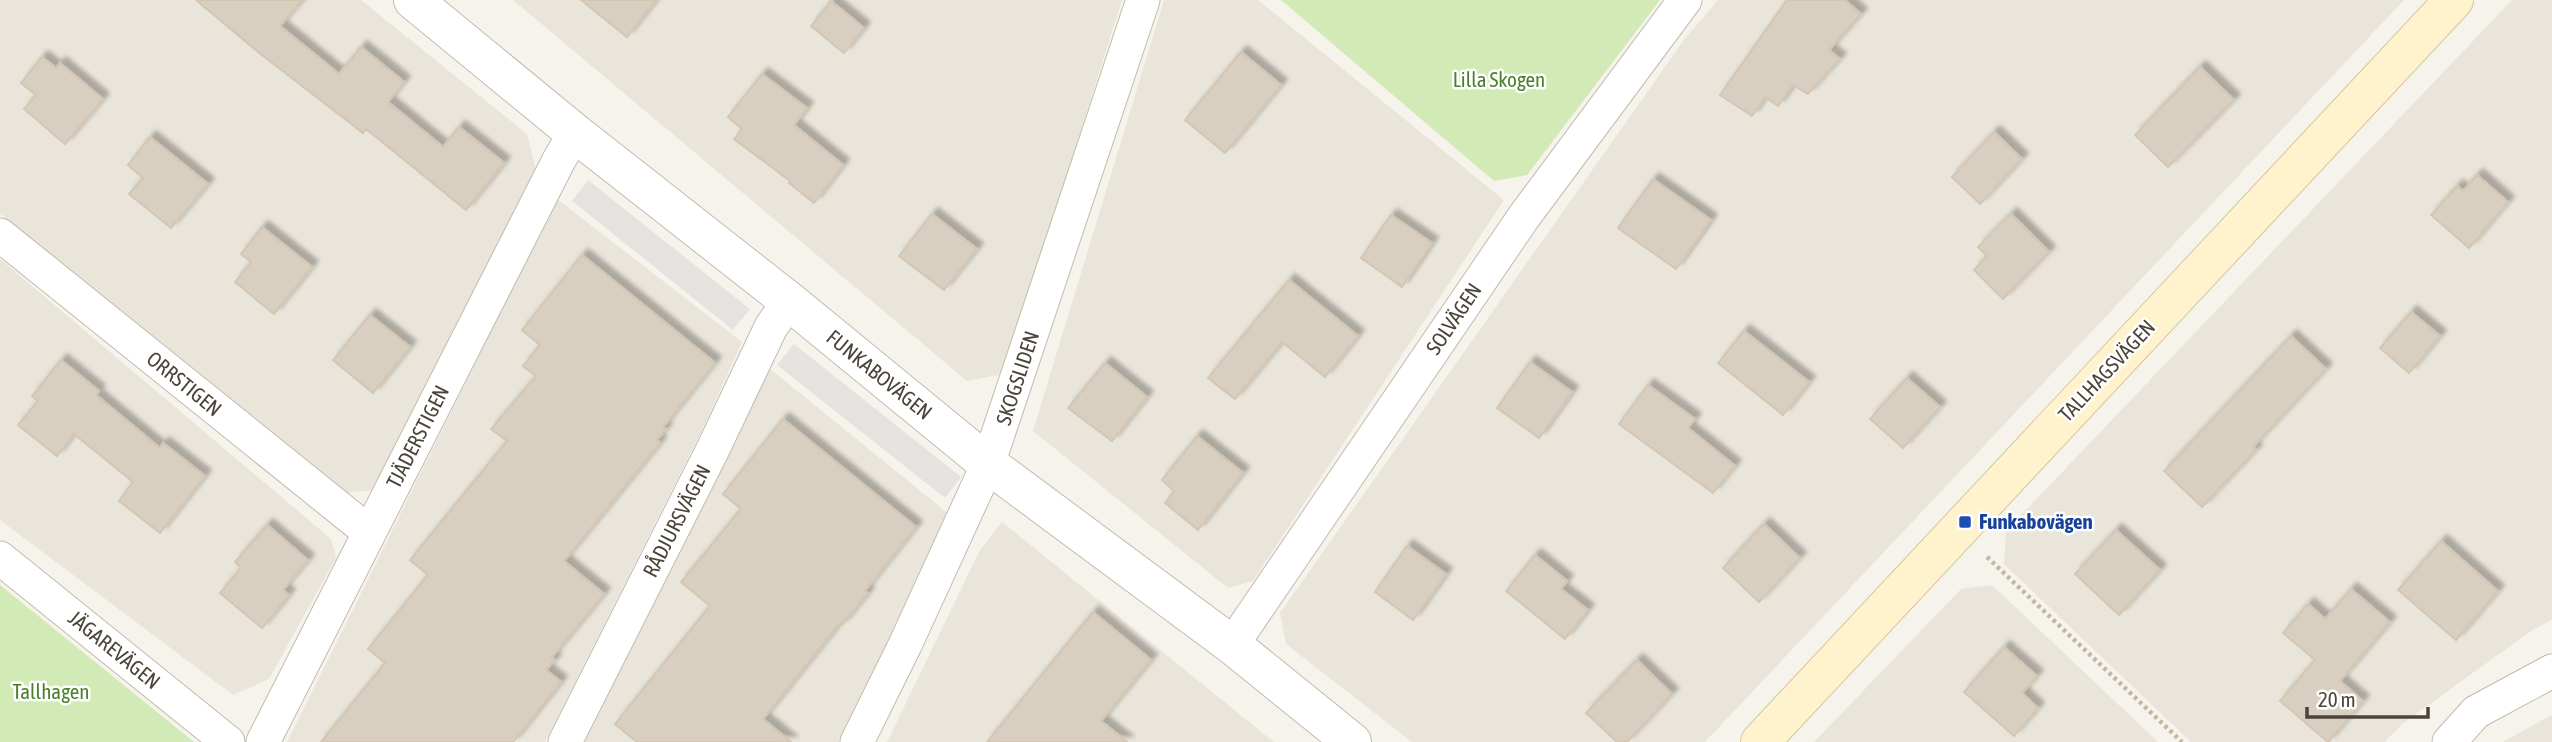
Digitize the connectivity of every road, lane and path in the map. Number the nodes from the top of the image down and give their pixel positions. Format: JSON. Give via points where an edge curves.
{"nodes":[{"id":1,"x":413,"y":0,"type":"edge"},
{"id":2,"x":1143,"y":0,"type":"edge"},
{"id":3,"x":1685,"y":0,"type":"edge"},
{"id":4,"x":2454,"y":0,"type":"edge"},
{"id":5,"x":575,"y":133,"type":"junction"},
{"id":6,"x":0,"y":234,"type":"edge"},
{"id":7,"x":789,"y":301,"type":"junction"},
{"id":8,"x":988,"y":464,"type":"junction"},
{"id":9,"x":1958,"y":529,"type":"junction"},
{"id":10,"x":369,"y":533,"type":"junction"},
{"id":11,"x":0,"y":558,"type":"edge"},
{"id":12,"x":1232,"y":645,"type":"junction"},
{"id":13,"x":2552,"y":671,"type":"edge"},
{"id":14,"x":228,"y":742,"type":"edge"},
{"id":15,"x":263,"y":742,"type":"edge"},
{"id":16,"x":565,"y":742,"type":"edge"},
{"id":17,"x":857,"y":742,"type":"edge"},
{"id":18,"x":1352,"y":742,"type":"edge"},
{"id":19,"x":1760,"y":742,"type":"edge"},
{"id":20,"x":2182,"y":742,"type":"edge"},
{"id":21,"x":2449,"y":742,"type":"edge"}],
"edges":[{"from":1,"to":5,"type":"street","name":"FUNKABOVÄGEN"},
{"from":2,"to":8,"type":"street","name":"SKOGSLIDEN"},
{"from":3,"to":12,"type":"street","name":"SOLVÄGEN","via":[[1523,218]]},
{"from":4,"to":9,"type":"main road","name":"TALLHAGSVÄGEN"},
{"from":5,"to":7,"type":"street","name":"FUNKABOVÄGEN"},
{"from":5,"to":10,"type":"street","name":"TJÄDERSTIGEN"},
{"from":6,"to":10,"type":"street","name":"ORRSTIGEN"},
{"from":7,"to":8,"type":"street","name":"FUNKABOVÄGEN"},
{"from":7,"to":16,"type":"street","name":"RÅDJURSVÄGEN","via":[[771,327]]},
{"from":8,"to":12,"type":"street","name":"FUNKABOVÄGEN"},
{"from":8,"to":17,"type":"street","name":"SKOGSLIDEN"},
{"from":9,"to":19,"type":"main road","name":"TALLHAGSVÄGEN"},
{"from":9,"to":20,"type":"path"},
{"from":10,"to":15,"type":"street","name":"TJÄDERSTIGEN"},
{"from":11,"to":14,"type":"street","name":"JÄGAREVÄGEN"},
{"from":12,"to":18,"type":"street","name":"FUNKABOVÄGEN"},
{"from":13,"to":21,"type":"street","via":[[2476,712]]}]}
